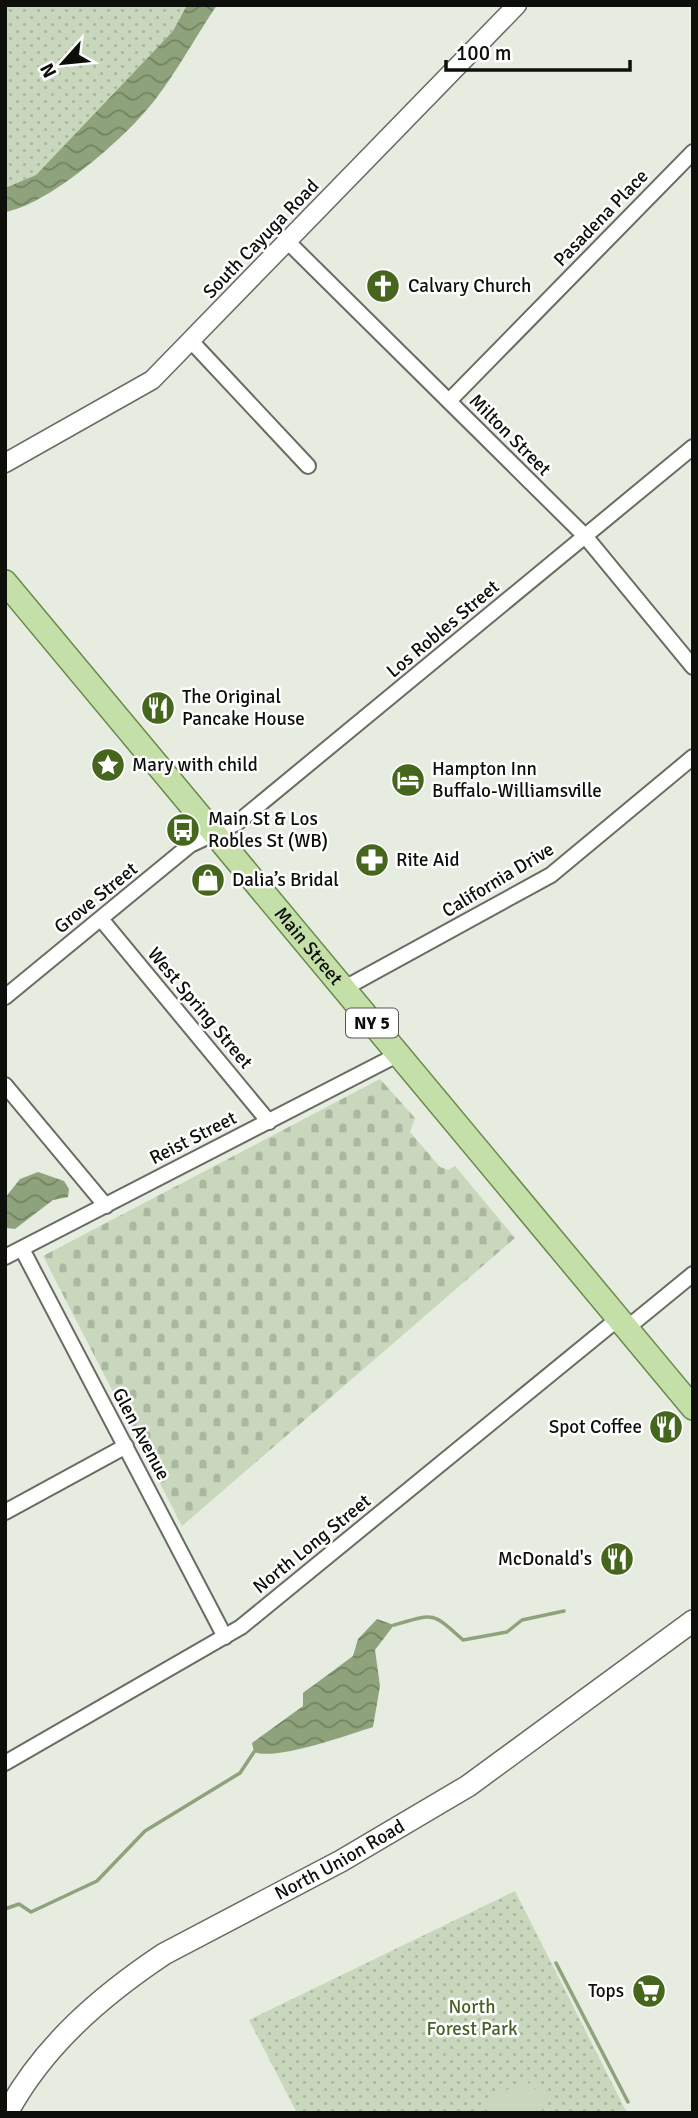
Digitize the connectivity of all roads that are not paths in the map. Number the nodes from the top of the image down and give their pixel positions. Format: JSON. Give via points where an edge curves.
{"nodes":[{"id":1,"x":517,"y":5,"type":"edge"},
{"id":2,"x":693,"y":152,"type":"edge"},
{"id":3,"x":288,"y":242,"type":"junction"},
{"id":4,"x":191,"y":341,"type":"junction"},
{"id":5,"x":449,"y":401,"type":"junction"},
{"id":6,"x":693,"y":447,"type":"edge"},
{"id":7,"x":5,"y":463,"type":"edge"},
{"id":8,"x":308,"y":466,"type":"dead end"},
{"id":9,"x":585,"y":536,"type":"junction"},
{"id":10,"x":5,"y":582,"type":"edge"},
{"id":11,"x":693,"y":667,"type":"edge"},
{"id":12,"x":693,"y":757,"type":"edge"},
{"id":13,"x":213,"y":833,"type":"junction"},
{"id":14,"x":101,"y":919,"type":"junction"},
{"id":15,"x":343,"y":989,"type":"junction"},
{"id":16,"x":5,"y":997,"type":"edge"},
{"id":17,"x":399,"y":1054,"type":"junction"},
{"id":18,"x":5,"y":1085,"type":"edge"},
{"id":19,"x":269,"y":1122,"type":"junction"},
{"id":20,"x":106,"y":1206,"type":"junction"},
{"id":21,"x":22,"y":1249,"type":"junction"},
{"id":22,"x":5,"y":1257,"type":"edge"},
{"id":23,"x":693,"y":1274,"type":"edge"},
{"id":24,"x":623,"y":1323,"type":"junction"},
{"id":25,"x":693,"y":1408,"type":"edge"},
{"id":26,"x":126,"y":1446,"type":"junction"},
{"id":27,"x":5,"y":1512,"type":"edge"},
{"id":28,"x":693,"y":1621,"type":"edge"},
{"id":29,"x":225,"y":1637,"type":"junction"},
{"id":30,"x":5,"y":1763,"type":"edge"},
{"id":31,"x":7,"y":2113,"type":"edge"}],
"edges":[{"from":1,"to":3,"type":"street","name":"South Cayuga Road"},
{"from":2,"to":5,"type":"street","name":"Pasadena Place"},
{"from":3,"to":4,"type":"street","name":"South Cayuga Road"},
{"from":3,"to":5,"type":"street","name":"Milton Street"},
{"from":4,"to":7,"type":"street","name":"South Cayuga Road","via":[[152,380]]},
{"from":4,"to":8,"type":"street"},
{"from":5,"to":9,"type":"street","name":"Milton Street"},
{"from":6,"to":9,"type":"street","name":"Los Robles Street"},
{"from":9,"to":11,"type":"street","name":"Milton Street"},
{"from":9,"to":13,"type":"street","name":"Los Robles Street","via":[[237,823]]},
{"from":10,"to":13,"type":"main road","name":"Main Street","number":"NY 5"},
{"from":12,"to":15,"type":"street","name":"California Drive","via":[[551,875]]},
{"from":13,"to":14,"type":"street","name":"Grove Street","via":[[190,845]]},
{"from":13,"to":15,"type":"main road","name":"Main Street","number":"NY 5"},
{"from":14,"to":16,"type":"street","name":"Grove Street"},
{"from":14,"to":19,"type":"street","name":"West Spring Street"},
{"from":15,"to":17,"type":"main road","name":"Main Street","number":"NY 5"},
{"from":17,"to":19,"type":"street","name":"Reist Street"},
{"from":17,"to":24,"type":"main road","name":"Main Street","number":"NY 5"},
{"from":18,"to":20,"type":"street"},
{"from":19,"to":20,"type":"street","name":"Reist Street"},
{"from":20,"to":21,"type":"street","name":"Reist Street"},
{"from":21,"to":22,"type":"street","name":"Reist Street"},
{"from":21,"to":26,"type":"street","name":"Glen Avenue"},
{"from":23,"to":24,"type":"street","name":"North Long Street"},
{"from":24,"to":25,"type":"main road","name":"Main Street","number":"NY 5"},
{"from":24,"to":29,"type":"street","name":"North Long Street"},
{"from":26,"to":27,"type":"street"},
{"from":26,"to":29,"type":"street","name":"Glen Avenue"},
{"from":28,"to":31,"type":"main road","name":"North Union Road","via":[[468,1786],[378,1841],[136,1972],[54,2046]]},
{"from":29,"to":30,"type":"street","name":"North Long Street"}]}
